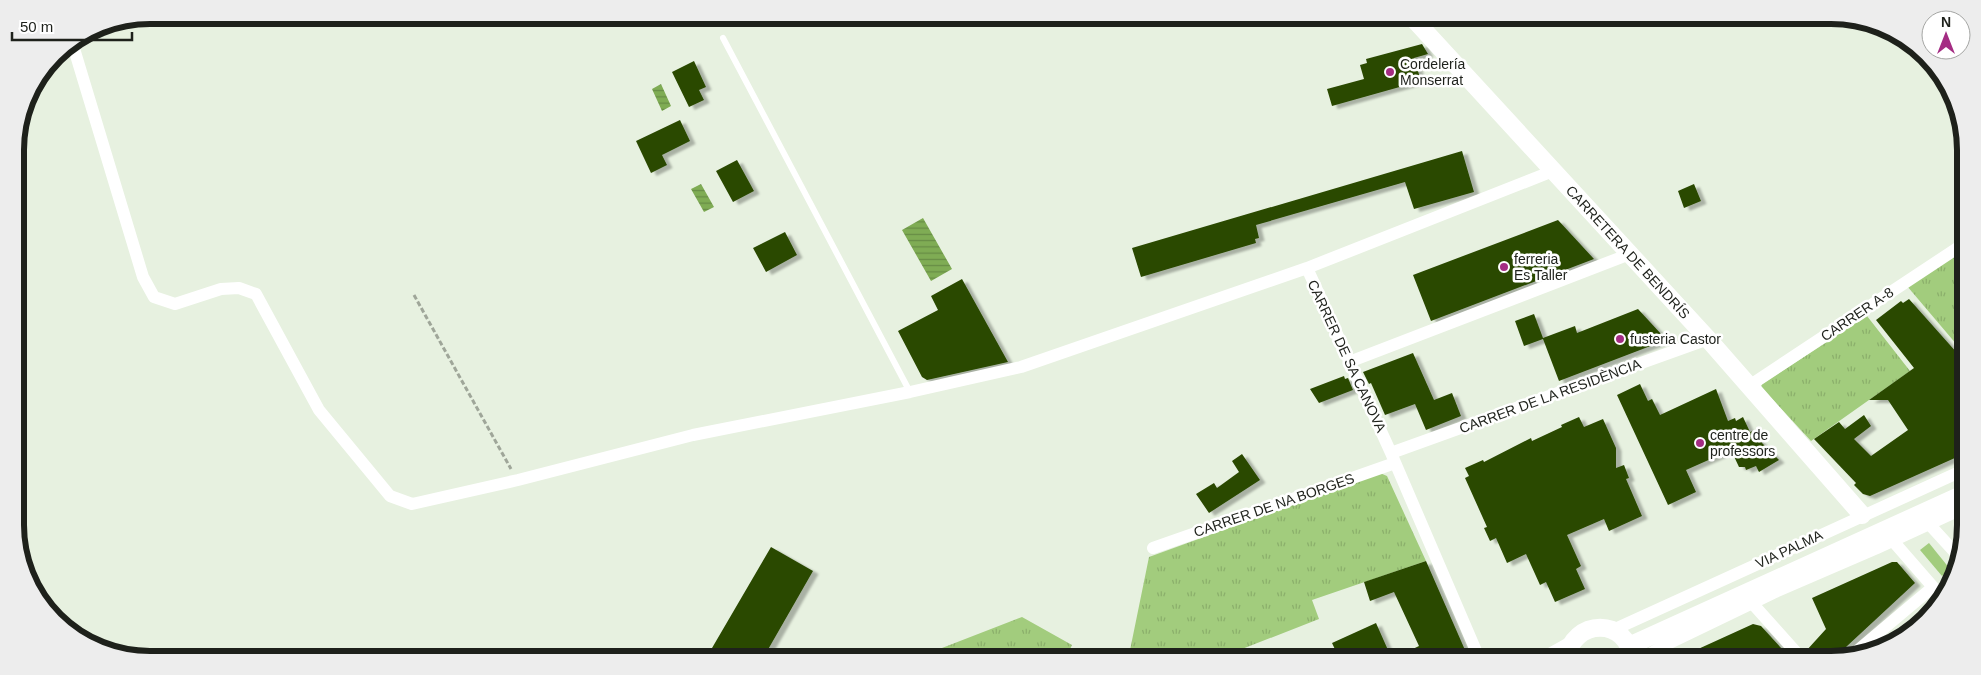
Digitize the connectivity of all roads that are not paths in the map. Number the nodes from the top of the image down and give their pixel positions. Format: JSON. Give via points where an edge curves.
{"nodes":[{"id":1,"x":1418,"y":24,"type":"edge"},
{"id":2,"x":723,"y":38,"type":"dead end"},
{"id":3,"x":74,"y":49,"type":"edge"},
{"id":4,"x":1553,"y":171,"type":"junction"},
{"id":5,"x":1957,"y":248,"type":"edge"},
{"id":6,"x":1630,"y":254,"type":"junction"},
{"id":7,"x":1306,"y":268,"type":"junction"},
{"id":8,"x":1708,"y":340,"type":"junction"},
{"id":9,"x":1349,"y":362,"type":"junction"},
{"id":10,"x":1749,"y":386,"type":"junction"},
{"id":11,"x":910,"y":392,"type":"junction"},
{"id":12,"x":1393,"y":458,"type":"junction"},
{"id":13,"x":1957,"y":474,"type":"edge"},
{"id":14,"x":1957,"y":497,"type":"edge"},
{"id":15,"x":1957,"y":511,"type":"edge"},
{"id":16,"x":1862,"y":515,"type":"junction"},
{"id":17,"x":1929,"y":524,"type":"junction"},
{"id":18,"x":1893,"y":541,"type":"junction"},
{"id":19,"x":1153,"y":548,"type":"dead end"},
{"id":20,"x":1848,"y":548,"type":"junction"},
{"id":21,"x":1877,"y":548,"type":"junction"},
{"id":22,"x":1954,"y":552,"type":"edge"},
{"id":23,"x":1936,"y":591,"type":"edge"},
{"id":24,"x":1752,"y":603,"type":"junction"},
{"id":25,"x":1613,"y":630,"type":"junction"},
{"id":26,"x":1571,"y":642,"type":"junction"},
{"id":27,"x":1862,"y":647,"type":"edge"},
{"id":28,"x":1476,"y":651,"type":"edge"},
{"id":29,"x":1555,"y":651,"type":"edge"},
{"id":30,"x":1568,"y":651,"type":"edge"},
{"id":31,"x":1629,"y":651,"type":"edge"},
{"id":32,"x":1634,"y":651,"type":"edge"},
{"id":33,"x":1655,"y":651,"type":"edge"},
{"id":34,"x":1795,"y":651,"type":"edge"}],
"edges":[{"from":1,"to":4,"type":"street","name":"CARRETERA DE BENDRÍS"},
{"from":2,"to":11,"type":"lane"},
{"from":3,"to":11,"type":"street","via":[[144,277],[154,297],[175,304],[221,290],[239,288],[256,294],[319,410],[390,496],[412,504],[693,436]]},
{"from":4,"to":6,"type":"street","name":"CARRETERA DE BENDRÍS"},
{"from":4,"to":7,"type":"street","name":"CARRER DE SA CANOVA"},
{"from":5,"to":10,"type":"street","name":"CARRER A-8"},
{"from":6,"to":8,"type":"street","name":"CARRETERA DE BENDRÍS"},
{"from":6,"to":9,"type":"street"},
{"from":7,"to":9,"type":"street","name":"CARRER DE SA CANOVA"},
{"from":7,"to":11,"type":"street","via":[[1021,367]]},
{"from":8,"to":10,"type":"street","name":"CARRETERA DE BENDRÍS"},
{"from":8,"to":12,"type":"street","name":"CARRER DE LA RESIDÈNCIA"},
{"from":9,"to":12,"type":"street","name":"CARRER DE SA CANOVA"},
{"from":10,"to":16,"type":"street","name":"CARRETERA DE BENDRÍS"},
{"from":12,"to":19,"type":"street","name":"CARRER DE NA BORGES"},
{"from":12,"to":28,"type":"street","name":"CARRER DE SA CANOVA"},
{"from":13,"to":16,"type":"street","name":"VIA PALMA"},
{"from":14,"to":20,"type":"street"},
{"from":15,"to":17,"type":"street"},
{"from":16,"to":25,"type":"street","name":"VIA PALMA"},
{"from":17,"to":18,"type":"street"},
{"from":17,"to":22,"type":"street"},
{"from":18,"to":21,"type":"street"},
{"from":18,"to":23,"type":"street"},
{"from":20,"to":21,"type":"street"},
{"from":20,"to":32,"type":"street"},
{"from":21,"to":24,"type":"street"},
{"from":23,"to":27,"type":"street"},
{"from":24,"to":33,"type":"street"},
{"from":24,"to":34,"type":"street"},
{"from":25,"to":26,"type":"street","via":[[1592,628]]},
{"from":25,"to":31,"type":"street","via":[[1621,636]]},
{"from":26,"to":29,"type":"street"},
{"from":26,"to":30,"type":"street"}]}
